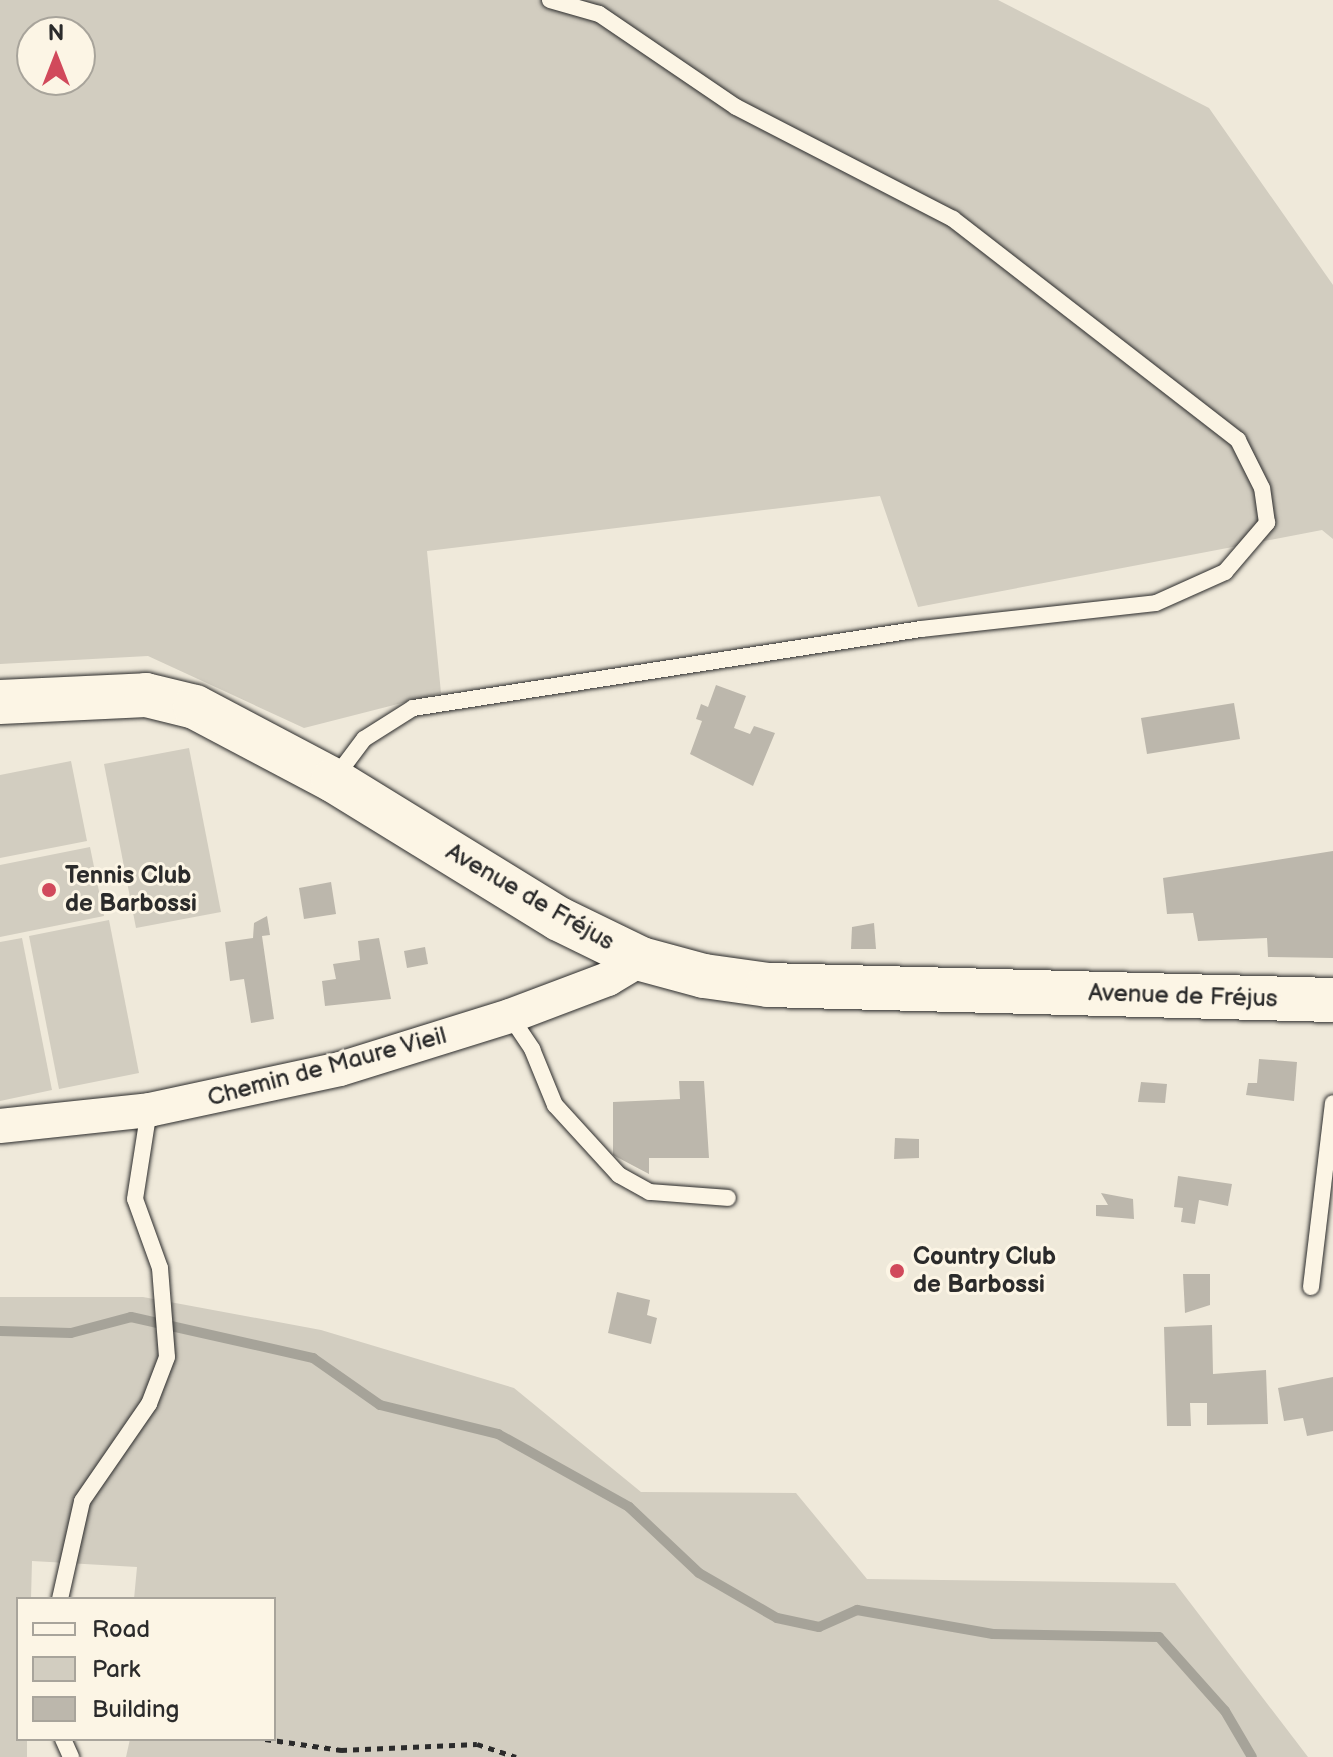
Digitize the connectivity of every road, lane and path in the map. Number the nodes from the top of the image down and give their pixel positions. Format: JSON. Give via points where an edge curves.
{"nodes":[{"id":1,"x":550,"y":0,"type":"edge"},
{"id":2,"x":0,"y":702,"type":"edge"},
{"id":3,"x":333,"y":780,"type":"junction"},
{"id":4,"x":641,"y":959,"type":"junction"},
{"id":5,"x":1333,"y":1000,"type":"edge"},
{"id":6,"x":510,"y":1016,"type":"junction"},
{"id":7,"x":1333,"y":1103,"type":"edge"},
{"id":8,"x":149,"y":1110,"type":"junction"},
{"id":9,"x":0,"y":1126,"type":"edge"},
{"id":10,"x":728,"y":1198,"type":"dead end"},
{"id":11,"x":1311,"y":1287,"type":"dead end"},
{"id":12,"x":60,"y":1597,"type":"edge"},
{"id":13,"x":276,"y":1741,"type":"edge"},
{"id":14,"x":516,"y":1757,"type":"edge"}],
"edges":[{"from":1,"to":3,"type":"lane","via":[[599,14],[736,107],[953,219],[1238,440],[1262,488],[1267,523],[1225,572],[1156,603],[921,629],[413,708],[364,739]]},
{"from":2,"to":3,"type":"main road","name":"Avenue de Fréjus","via":[[146,695],[245,729]]},
{"from":3,"to":4,"type":"main road","name":"Avenue de Fréjus","via":[[559,919]]},
{"from":4,"to":5,"type":"main road","name":"Avenue de Fréjus","via":[[768,985]]},
{"from":4,"to":6,"type":"street","name":"Chemin de Maure Vieil","via":[[608,979]]},
{"from":6,"to":8,"type":"street","name":"Chemin de Maure Vieil","via":[[340,1069]]},
{"from":6,"to":10,"type":"lane","via":[[532,1049],[555,1105],[619,1175],[650,1192]]},
{"from":7,"to":11,"type":"lane"},
{"from":8,"to":9,"type":"street","name":"Chemin de Maure Vieil"},
{"from":8,"to":12,"type":"lane","via":[[135,1199],[160,1268],[167,1357],[149,1404],[82,1501]]},
{"from":13,"to":14,"type":"path","via":[[341,1750],[477,1744]]}]}
